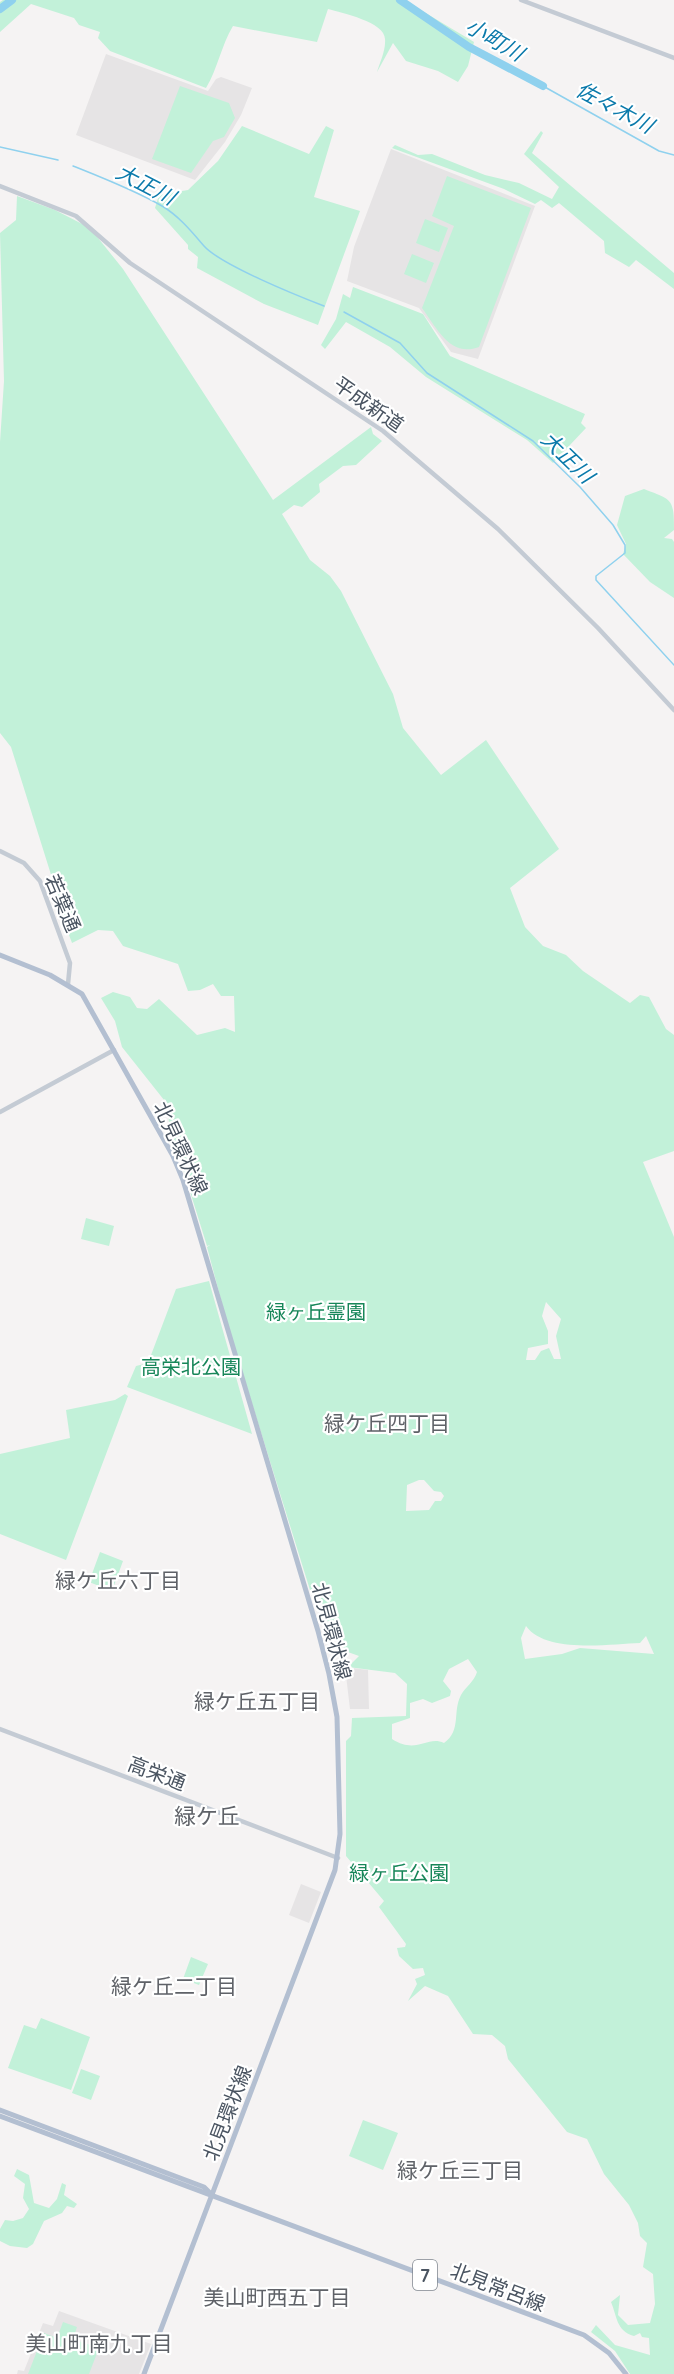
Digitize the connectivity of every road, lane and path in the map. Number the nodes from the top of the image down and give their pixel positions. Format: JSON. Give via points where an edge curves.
{"nodes":[{"id":1,"x":521,"y":0,"type":"edge"},
{"id":2,"x":674,"y":58,"type":"edge"},
{"id":3,"x":0,"y":186,"type":"edge"},
{"id":4,"x":674,"y":710,"type":"edge"},
{"id":5,"x":0,"y":851,"type":"edge"},
{"id":6,"x":0,"y":955,"type":"edge"},
{"id":7,"x":68,"y":984,"type":"junction"},
{"id":8,"x":114,"y":1050,"type":"junction"},
{"id":9,"x":0,"y":1112,"type":"edge"},
{"id":10,"x":0,"y":1729,"type":"edge"},
{"id":11,"x":338,"y":1858,"type":"junction"},
{"id":12,"x":0,"y":2110,"type":"edge"},
{"id":13,"x":0,"y":2116,"type":"edge"},
{"id":14,"x":81,"y":2143,"type":"junction"},
{"id":15,"x":213,"y":2195,"type":"junction"},
{"id":16,"x":144,"y":2374,"type":"edge"},
{"id":17,"x":626,"y":2374,"type":"edge"}],
"edges":[{"from":1,"to":2,"type":"street"},
{"from":3,"to":4,"type":"street","name":"平成新道","via":[[76,216],[129,263],[383,430],[498,529]]},
{"from":5,"to":7,"type":"street","name":"若葉通","via":[[24,863],[40,881],[70,963]]},
{"from":6,"to":7,"type":"main road","name":"北見環状線"},
{"from":7,"to":8,"type":"main road","name":"北見環状線","via":[[85,998]]},
{"from":8,"to":9,"type":"street"},
{"from":8,"to":11,"type":"main road","name":"北見環状線","via":[[183,1180],[330,1674],[337,1717]]},
{"from":10,"to":11,"type":"street","name":"高栄通"},
{"from":11,"to":15,"type":"main road","name":"北見環状線"},
{"from":12,"to":14,"type":"main road","name":"北見常呂線","number":"7"},
{"from":13,"to":14,"type":"main road","name":"北見常呂線","number":"7"},
{"from":14,"to":15,"type":"main road","name":"北見常呂線","number":"7"},
{"from":15,"to":16,"type":"main road","name":"北見環状線"},
{"from":15,"to":17,"type":"main road","name":"北見常呂線","number":"7","via":[[584,2335],[609,2353]]}]}
